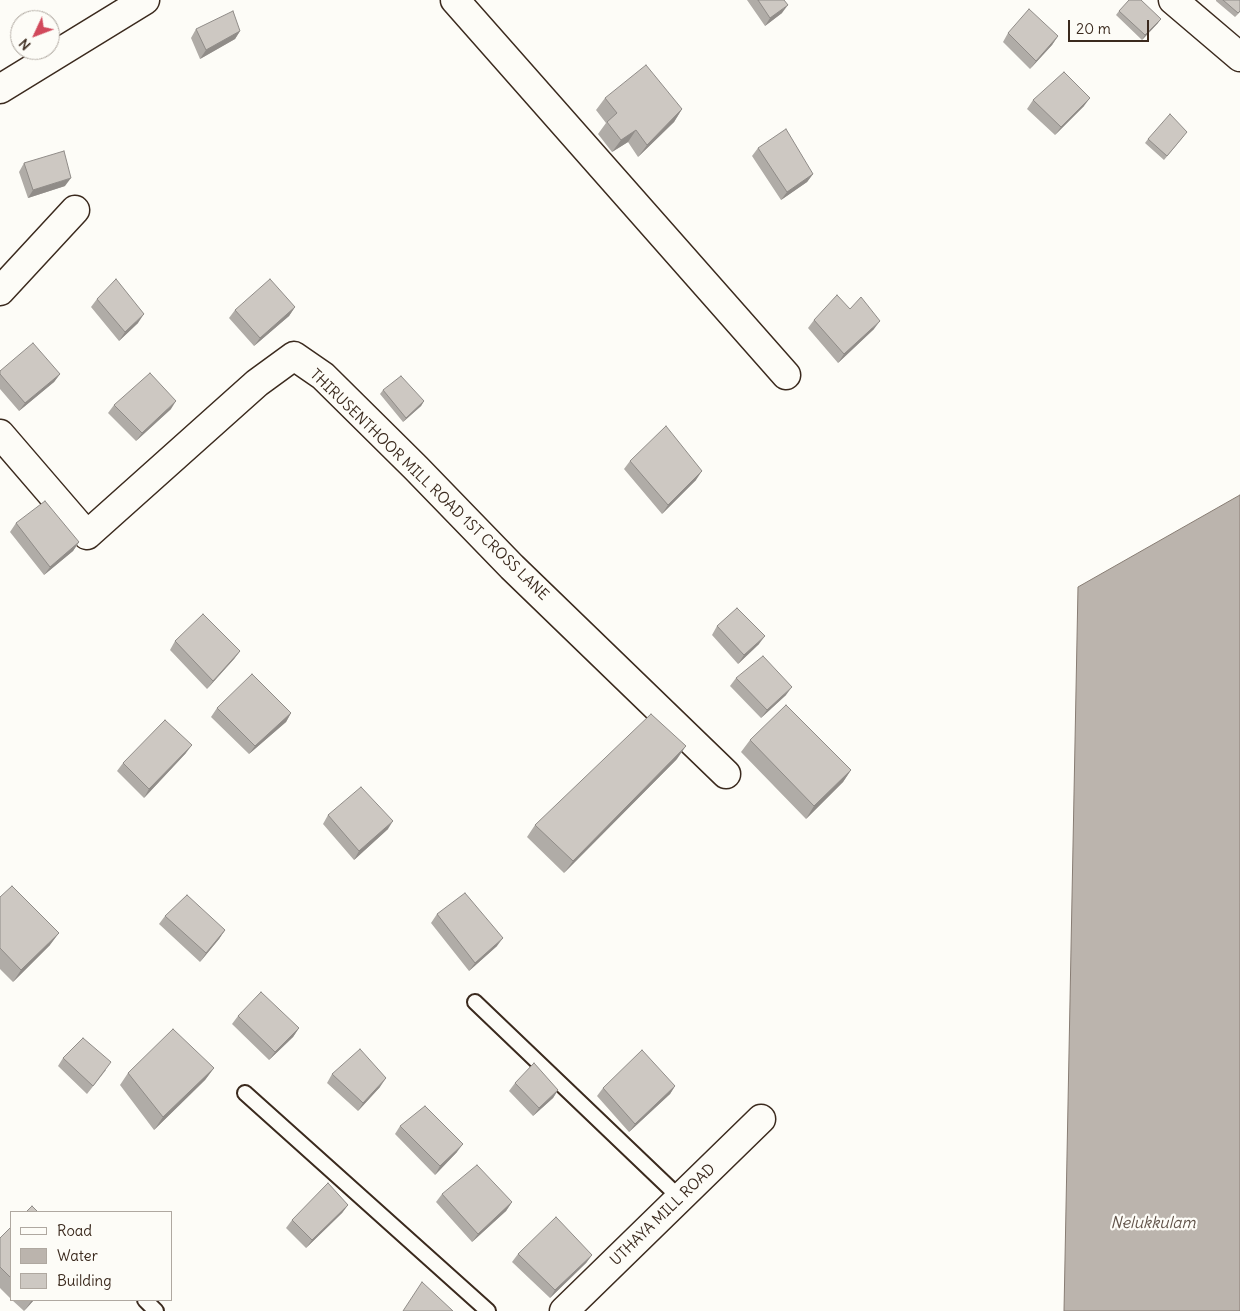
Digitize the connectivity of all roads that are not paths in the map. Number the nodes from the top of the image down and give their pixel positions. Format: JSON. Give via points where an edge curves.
{"nodes":[{"id":1,"x":145,"y":0,"type":"edge"},
{"id":2,"x":455,"y":0,"type":"edge"},
{"id":3,"x":1173,"y":0,"type":"edge"},
{"id":4,"x":1240,"y":57,"type":"edge"},
{"id":5,"x":0,"y":89,"type":"edge"},
{"id":6,"x":75,"y":210,"type":"dead end"},
{"id":7,"x":0,"y":291,"type":"edge"},
{"id":8,"x":786,"y":375,"type":"dead end"},
{"id":9,"x":0,"y":434,"type":"edge"},
{"id":10,"x":726,"y":774,"type":"dead end"},
{"id":11,"x":475,"y":1002,"type":"dead end"},
{"id":12,"x":245,"y":1092,"type":"dead end"},
{"id":13,"x":761,"y":1119,"type":"dead end"},
{"id":14,"x":680,"y":1198,"type":"junction"},
{"id":15,"x":146,"y":1301,"type":"edge"},
{"id":16,"x":156,"y":1311,"type":"edge"},
{"id":17,"x":488,"y":1311,"type":"edge"},
{"id":18,"x":564,"y":1311,"type":"edge"}],
"edges":[{"from":1,"to":5,"type":"street"},
{"from":2,"to":8,"type":"street"},
{"from":3,"to":4,"type":"street"},
{"from":6,"to":7,"type":"street"},
{"from":9,"to":10,"type":"street","name":"THIRUSENTHOOR MILL ROAD 1ST CROSS LANE","via":[[87,535],[257,384],[294,356],[323,376],[512,567]]},
{"from":11,"to":14,"type":"lane"},
{"from":12,"to":17,"type":"lane"},
{"from":13,"to":14,"type":"street","name":"UTHAYA MILL ROAD"},
{"from":14,"to":18,"type":"street","name":"UTHAYA MILL ROAD"},
{"from":15,"to":16,"type":"lane"}]}
